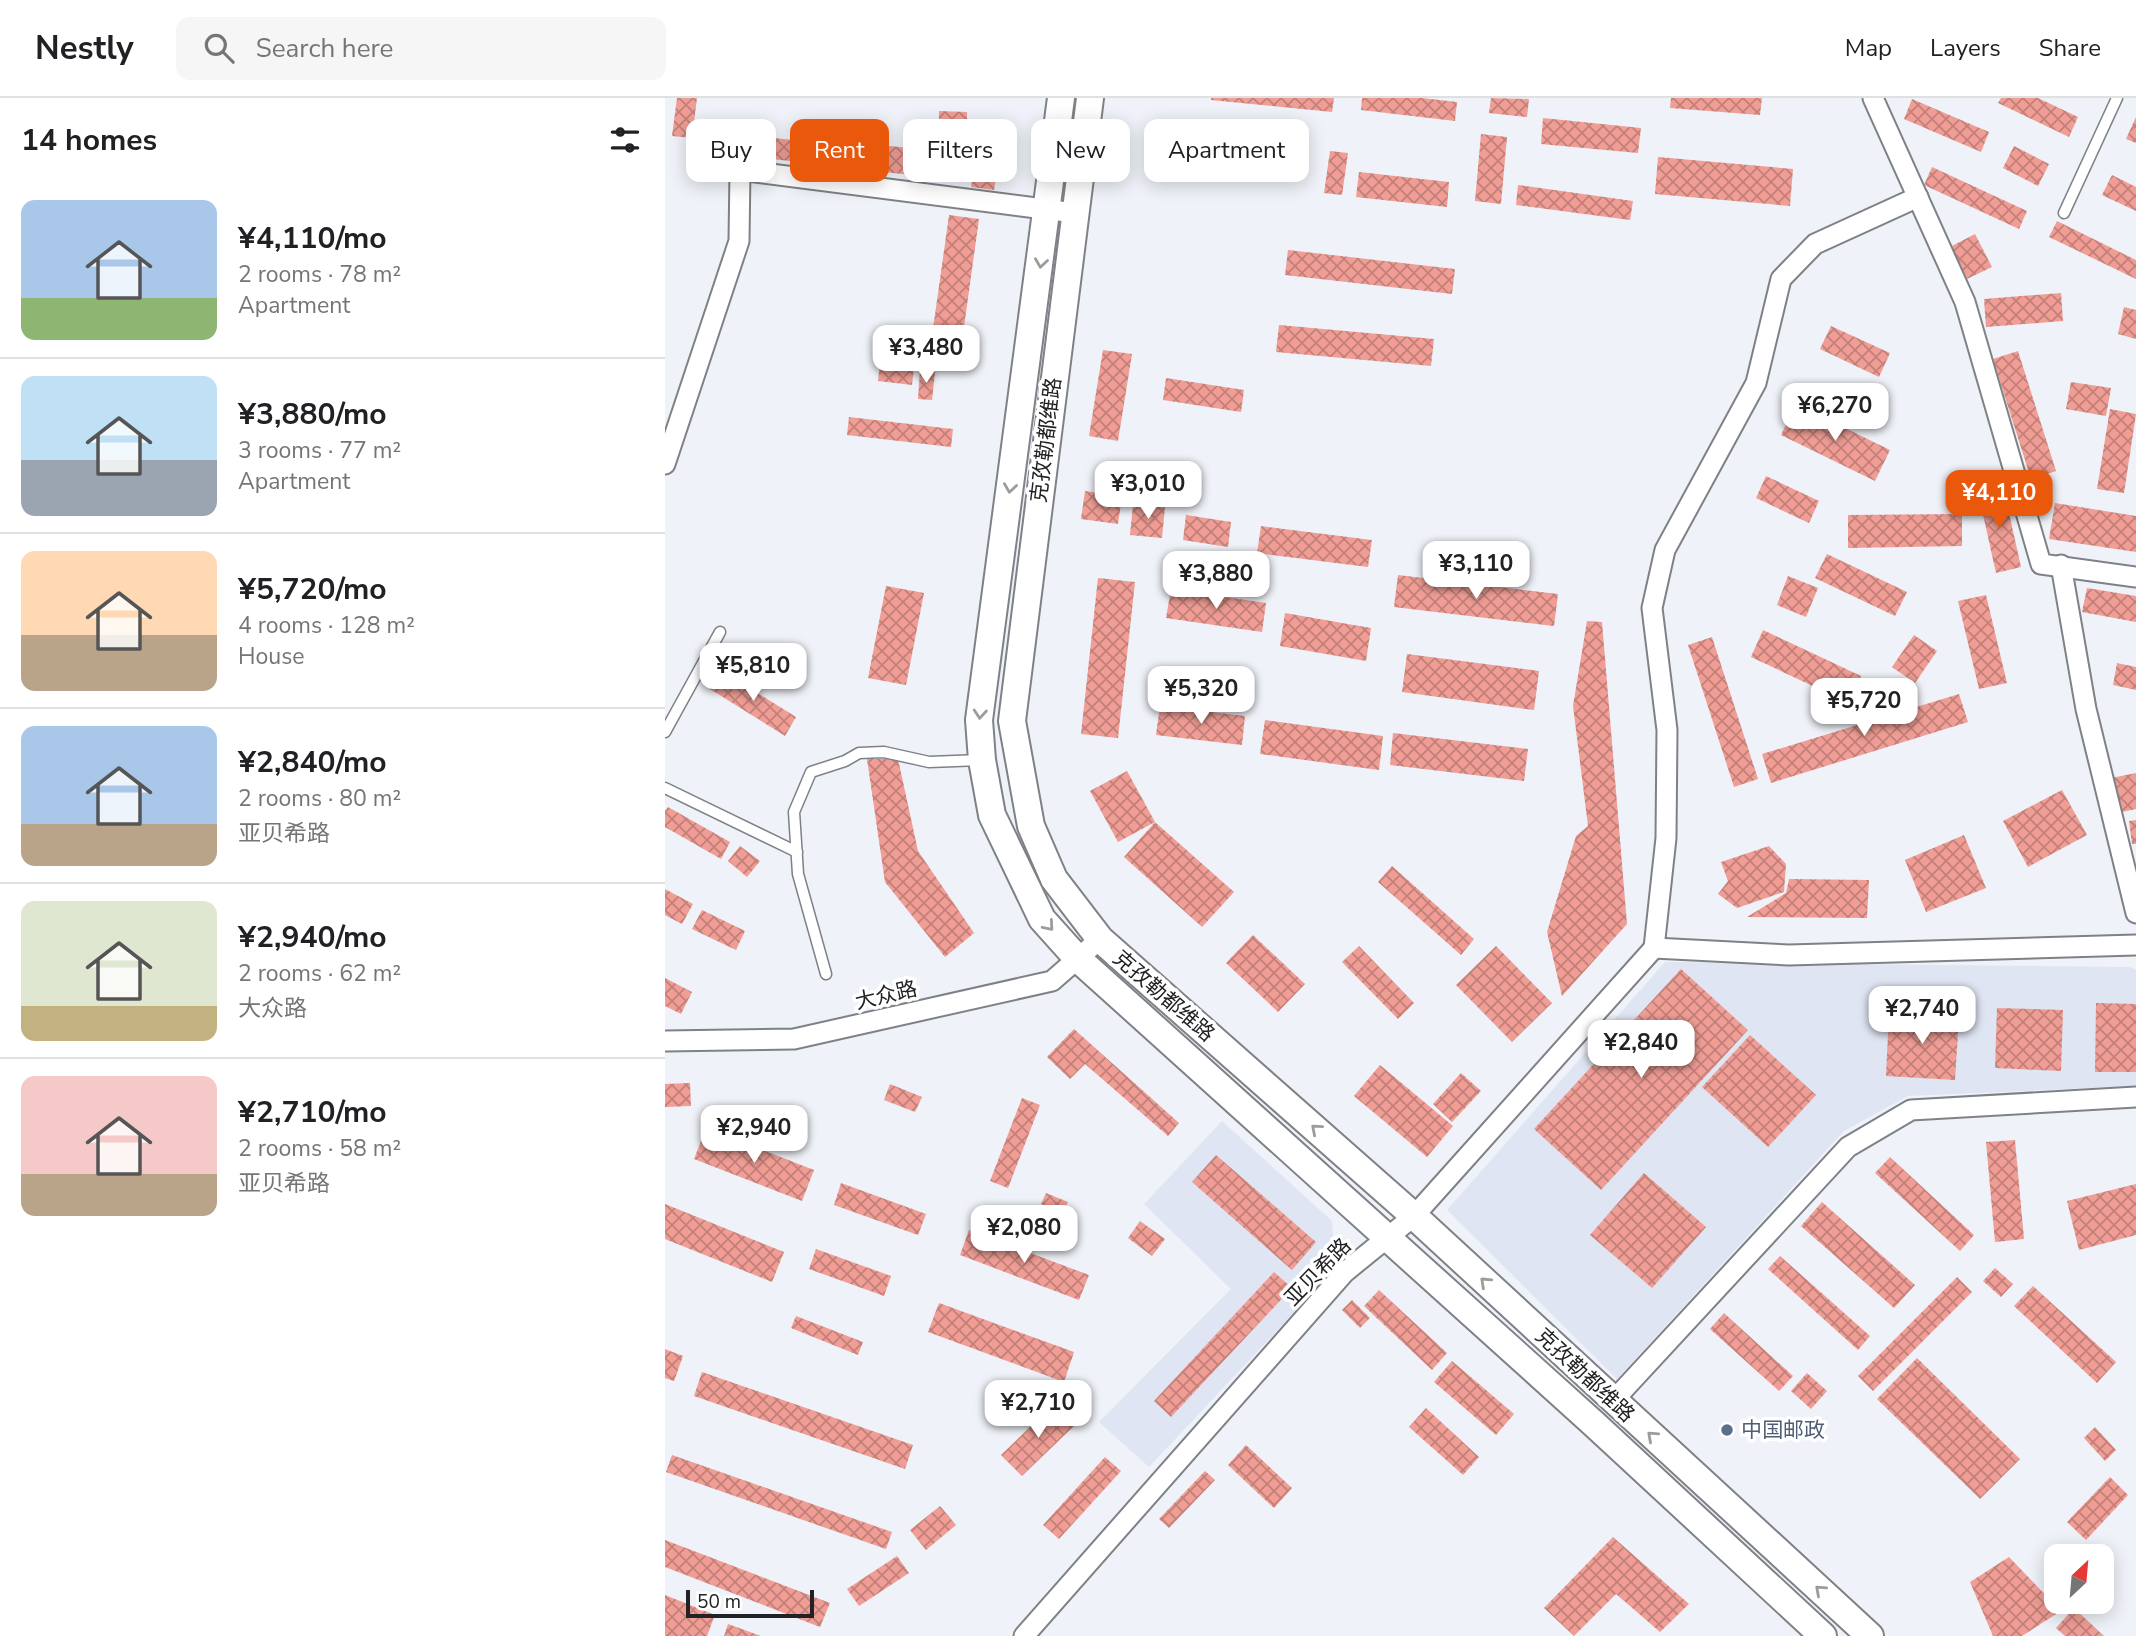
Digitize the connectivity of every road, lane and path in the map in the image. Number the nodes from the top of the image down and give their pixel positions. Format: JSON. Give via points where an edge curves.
{"nodes":[{"id":1,"x":1061,"y":98,"type":"edge"},
{"id":2,"x":1090,"y":98,"type":"edge"},
{"id":3,"x":1873,"y":98,"type":"edge"},
{"id":4,"x":2117,"y":98,"type":"edge"},
{"id":5,"x":1917,"y":197,"type":"junction"},
{"id":6,"x":1048,"y":210,"type":"junction"},
{"id":7,"x":1075,"y":213,"type":"junction"},
{"id":8,"x":2064,"y":213,"type":"dead end"},
{"id":9,"x":665,"y":464,"type":"edge"},
{"id":10,"x":2061,"y":565,"type":"junction"},
{"id":11,"x":2136,"y":577,"type":"edge"},
{"id":12,"x":720,"y":632,"type":"dead end"},
{"id":13,"x":665,"y":732,"type":"edge"},
{"id":14,"x":982,"y":761,"type":"junction"},
{"id":15,"x":665,"y":788,"type":"edge"},
{"id":16,"x":797,"y":852,"type":"junction"},
{"id":17,"x":2136,"y":913,"type":"edge"},
{"id":18,"x":1100,"y":939,"type":"junction"},
{"id":19,"x":2136,"y":945,"type":"edge"},
{"id":20,"x":1654,"y":948,"type":"junction"},
{"id":21,"x":1077,"y":958,"type":"junction"},
{"id":22,"x":826,"y":974,"type":"dead end"},
{"id":23,"x":665,"y":1041,"type":"edge"},
{"id":24,"x":2136,"y":1097,"type":"edge"},
{"id":25,"x":1414,"y":1216,"type":"junction"},
{"id":26,"x":1387,"y":1236,"type":"junction"},
{"id":27,"x":1613,"y":1401,"type":"junction"},
{"id":28,"x":1024,"y":1636,"type":"edge"},
{"id":29,"x":1823,"y":1636,"type":"edge"},
{"id":30,"x":1870,"y":1636,"type":"edge"}],
"edges":[{"from":1,"to":6,"type":"main road","name":"克孜勒都维路"},
{"from":2,"to":7,"type":"main road","name":"克孜勒都维路"},
{"from":3,"to":5,"type":"street"},
{"from":4,"to":8,"type":"lane"},
{"from":5,"to":10,"type":"street","via":[[1965,302],[2041,564]]},
{"from":5,"to":20,"type":"street","via":[[1815,244],[1781,279],[1756,383],[1665,550],[1652,608],[1667,730],[1666,838]]},
{"from":6,"to":7,"type":"street"},
{"from":6,"to":9,"type":"street","via":[[740,170],[739,241]]},
{"from":6,"to":14,"type":"main road","name":"克孜勒都维路","one_way":true,"via":[[979,720]]},
{"from":7,"to":18,"type":"main road","name":"克孜勒都维路","via":[[1012,722],[1031,826],[1054,879]]},
{"from":10,"to":11,"type":"street"},
{"from":10,"to":17,"type":"street","via":[[2086,709]]},
{"from":12,"to":13,"type":"lane"},
{"from":14,"to":16,"type":"lane","via":[[929,762],[884,752],[859,753],[811,772],[794,812]]},
{"from":14,"to":21,"type":"main road","name":"克孜勒都维路","one_way":true,"via":[[992,816],[1019,874],[1042,919]]},
{"from":15,"to":16,"type":"lane"},
{"from":16,"to":22,"type":"lane","via":[[798,874]]},
{"from":18,"to":21,"type":"street","name":"大众路"},
{"from":25,"to":18,"type":"main road","name":"克孜勒都维路","one_way":true},
{"from":19,"to":20,"type":"street","via":[[1789,955]]},
{"from":20,"to":25,"type":"street","name":"亚贝希路"},
{"from":21,"to":23,"type":"street","name":"大众路","via":[[1052,981],[793,1039]]},
{"from":21,"to":26,"type":"main road","name":"克孜勒都维路"},
{"from":24,"to":27,"type":"street","via":[[1911,1110],[1848,1147]]},
{"from":25,"to":26,"type":"street","name":"亚贝希路"},
{"from":27,"to":25,"type":"main road","name":"克孜勒都维路","one_way":true},
{"from":26,"to":28,"type":"street","name":"亚贝希路","via":[[1345,1272]]},
{"from":26,"to":29,"type":"main road","name":"克孜勒都维路"},
{"from":30,"to":27,"type":"main road","name":"克孜勒都维路","one_way":true}]}
